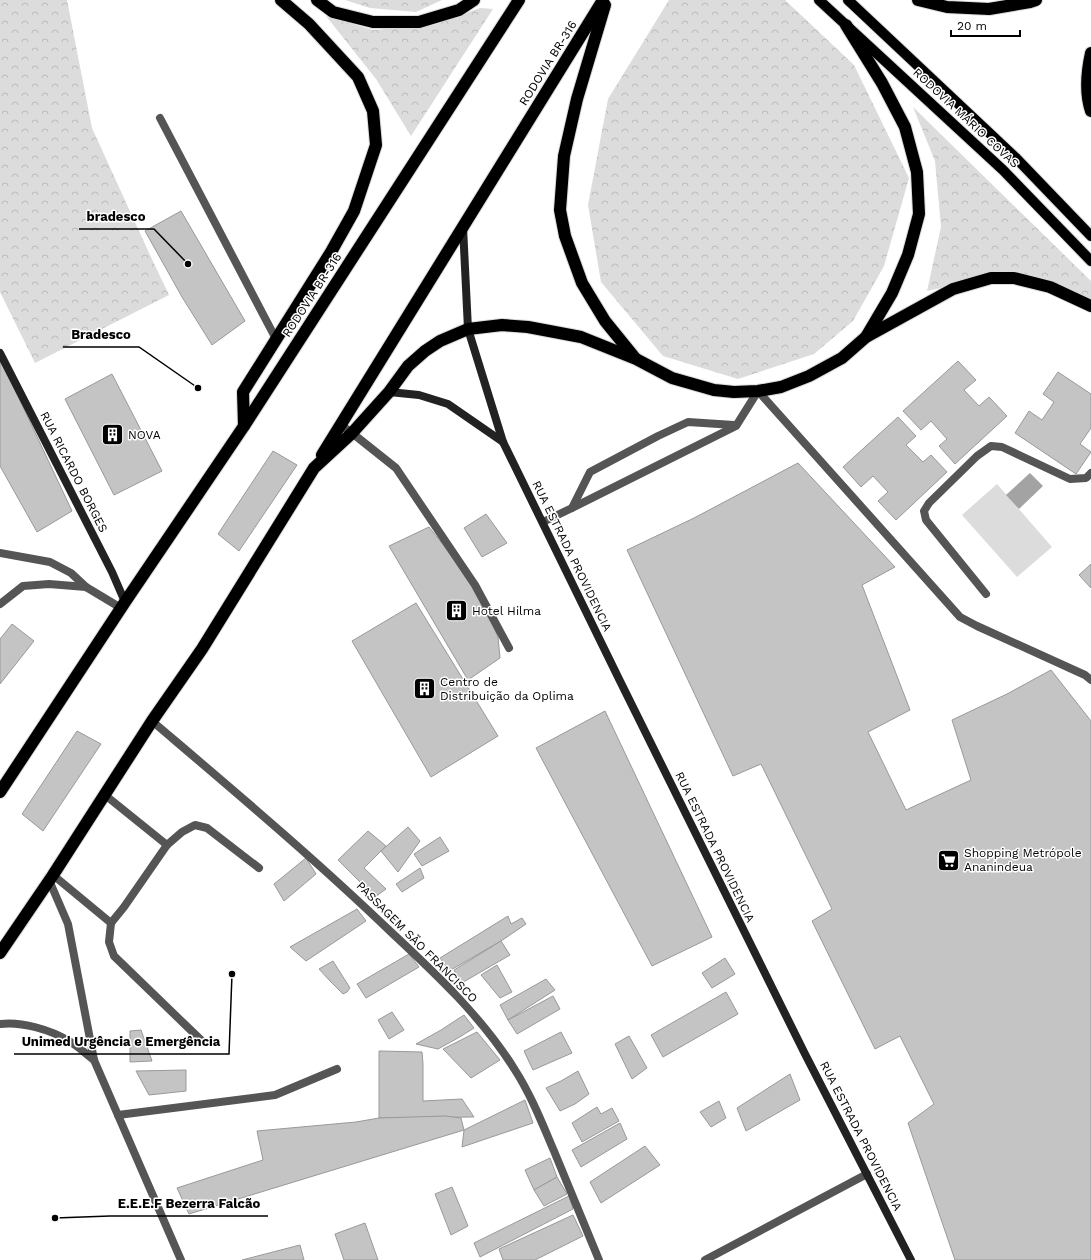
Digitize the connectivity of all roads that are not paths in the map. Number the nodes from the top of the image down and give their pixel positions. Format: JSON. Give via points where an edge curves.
{"nodes":[{"id":1,"x":281,"y":0,"type":"edge"},
{"id":2,"x":317,"y":0,"type":"edge"},
{"id":3,"x":474,"y":0,"type":"edge"},
{"id":4,"x":519,"y":0,"type":"edge"},
{"id":5,"x":603,"y":0,"type":"edge"},
{"id":6,"x":606,"y":0,"type":"edge"},
{"id":7,"x":818,"y":0,"type":"edge"},
{"id":8,"x":848,"y":0,"type":"edge"},
{"id":9,"x":918,"y":0,"type":"edge"},
{"id":10,"x":1036,"y":0,"type":"edge"},
{"id":11,"x":846,"y":25,"type":"junction"},
{"id":12,"x":1091,"y":52,"type":"edge"},
{"id":13,"x":1091,"y":111,"type":"edge"},
{"id":14,"x":160,"y":118,"type":"dead end"},
{"id":15,"x":464,"y":227,"type":"junction"},
{"id":16,"x":1091,"y":236,"type":"edge"},
{"id":17,"x":1091,"y":261,"type":"edge"},
{"id":18,"x":1091,"y":306,"type":"edge"},
{"id":19,"x":468,"y":329,"type":"junction"},
{"id":20,"x":866,"y":337,"type":"junction"},
{"id":21,"x":276,"y":339,"type":"junction"},
{"id":22,"x":0,"y":353,"type":"edge"},
{"id":23,"x":636,"y":359,"type":"junction"},
{"id":24,"x":389,"y":392,"type":"junction"},
{"id":25,"x":758,"y":392,"type":"junction"},
{"id":26,"x":341,"y":425,"type":"junction"},
{"id":27,"x":244,"y":426,"type":"junction"},
{"id":28,"x":736,"y":426,"type":"junction"},
{"id":29,"x":352,"y":433,"type":"junction"},
{"id":30,"x":503,"y":442,"type":"junction"},
{"id":31,"x":314,"y":468,"type":"junction"},
{"id":32,"x":1091,"y":473,"type":"edge"},
{"id":33,"x":572,"y":508,"type":"junction"},
{"id":34,"x":543,"y":522,"type":"junction"},
{"id":35,"x":0,"y":553,"type":"edge"},
{"id":36,"x":86,"y":587,"type":"junction"},
{"id":37,"x":986,"y":594,"type":"dead end"},
{"id":38,"x":0,"y":604,"type":"edge"},
{"id":39,"x":123,"y":605,"type":"junction"},
{"id":40,"x":509,"y":648,"type":"dead end"},
{"id":41,"x":1091,"y":680,"type":"edge"},
{"id":42,"x":152,"y":721,"type":"junction"},
{"id":43,"x":0,"y":792,"type":"edge"},
{"id":44,"x":105,"y":795,"type":"junction"},
{"id":45,"x":166,"y":845,"type":"junction"},
{"id":46,"x":259,"y":868,"type":"dead end"},
{"id":47,"x":51,"y":878,"type":"junction"},
{"id":48,"x":111,"y":923,"type":"junction"},
{"id":49,"x":0,"y":953,"type":"edge"},
{"id":50,"x":0,"y":1024,"type":"edge"},
{"id":51,"x":202,"y":1041,"type":"dead end"},
{"id":52,"x":94,"y":1060,"type":"junction"},
{"id":53,"x":337,"y":1069,"type":"dead end"},
{"id":54,"x":118,"y":1115,"type":"junction"},
{"id":55,"x":867,"y":1174,"type":"junction"},
{"id":56,"x":181,"y":1260,"type":"edge"},
{"id":57,"x":599,"y":1260,"type":"edge"},
{"id":58,"x":705,"y":1260,"type":"edge"},
{"id":59,"x":911,"y":1260,"type":"edge"}],
"edges":[{"from":1,"to":21,"type":"highway","via":[[309,24],[358,77],[373,111],[376,145],[354,211]]},
{"from":2,"to":3,"type":"highway","via":[[333,12],[373,22],[419,22],[459,10]]},
{"from":4,"to":27,"type":"highway","name":"RODOVIA BR-316"},
{"from":5,"to":15,"type":"highway","name":"RODOVIA BR-316"},
{"from":6,"to":23,"type":"highway","via":[[577,99],[566,148],[560,210],[565,236],[582,282],[605,321]]},
{"from":7,"to":11,"type":"main road","name":"RODOVIA MÁRIO COVAS"},
{"from":8,"to":16,"type":"main road","name":"RODOVIA MÁRIO COVAS","via":[[1016,158]]},
{"from":9,"to":10,"type":"highway","via":[[947,7],[989,9]]},
{"from":11,"to":17,"type":"main road","name":"RODOVIA MÁRIO COVAS","via":[[1003,170]]},
{"from":11,"to":20,"type":"highway","via":[[882,83],[905,127],[917,172],[919,214],[908,255],[892,293]]},
{"from":12,"to":13,"type":"highway","via":[[1087,100]]},
{"from":14,"to":21,"type":"street"},
{"from":15,"to":19,"type":"main road","name":"RUA ESTRADA PROVIDENCIA"},
{"from":15,"to":26,"type":"highway","name":"RODOVIA BR-316"},
{"from":18,"to":20,"type":"highway","via":[[1050,287],[1014,278],[991,278],[953,289]]},
{"from":19,"to":23,"type":"highway","via":[[522,327],[581,337]]},
{"from":19,"to":24,"type":"highway","via":[[440,341],[425,351],[408,366]]},
{"from":19,"to":30,"type":"main road","name":"RUA ESTRADA PROVIDENCIA"},
{"from":20,"to":25,"type":"highway","via":[[842,358],[809,376]]},
{"from":21,"to":27,"type":"highway","via":[[243,392]]},
{"from":22,"to":39,"type":"main road","name":"RUA RICARDO BORGES","via":[[109,566]]},
{"from":23,"to":25,"type":"highway","via":[[672,378],[714,390]]},
{"from":24,"to":29,"type":"highway"},
{"from":24,"to":30,"type":"main road","name":"RUA ESTRADA PROVIDENCIA","via":[[419,395],[448,404]]},
{"from":25,"to":28,"type":"street"},
{"from":25,"to":41,"type":"street","via":[[960,617]]},
{"from":26,"to":29,"type":"street"},
{"from":26,"to":31,"type":"highway","name":"RODOVIA BR-316"},
{"from":27,"to":39,"type":"highway","name":"RODOVIA BR-316"},
{"from":28,"to":33,"type":"street"},
{"from":28,"to":33,"type":"street","via":[[688,422],[658,436],[590,472]]},
{"from":29,"to":31,"type":"highway"},
{"from":29,"to":40,"type":"street","via":[[396,468],[475,585]]},
{"from":30,"to":34,"type":"main road","name":"RUA ESTRADA PROVIDENCIA"},
{"from":31,"to":42,"type":"highway","name":"RODOVIA BR-316","via":[[202,649]]},
{"from":32,"to":37,"type":"street","via":[[1086,478],[1070,479],[1002,447],[991,446],[977,456],[929,503],[924,511],[926,520]]},
{"from":33,"to":34,"type":"street"},
{"from":34,"to":55,"type":"main road","name":"RUA ESTRADA PROVIDENCIA","via":[[805,1054]]},
{"from":35,"to":36,"type":"street","via":[[50,562],[71,573]]},
{"from":36,"to":38,"type":"street","via":[[49,584],[23,586]]},
{"from":36,"to":39,"type":"street"},
{"from":39,"to":43,"type":"highway","name":"RODOVIA BR-316"},
{"from":42,"to":44,"type":"highway","name":"RODOVIA BR-316"},
{"from":42,"to":57,"type":"street","name":"PASSAGEM SÃO FRANCISCO","via":[[342,885],[439,977],[480,1023],[516,1071],[526,1090],[542,1122]]},
{"from":44,"to":45,"type":"street"},
{"from":44,"to":47,"type":"highway","name":"RODOVIA BR-316"},
{"from":45,"to":46,"type":"street","via":[[195,825],[207,828]]},
{"from":45,"to":48,"type":"street"},
{"from":47,"to":48,"type":"street"},
{"from":47,"to":49,"type":"highway","name":"RODOVIA BR-316"},
{"from":47,"to":52,"type":"street","via":[[68,924]]},
{"from":48,"to":51,"type":"street","via":[[109,942],[114,956]]},
{"from":50,"to":52,"type":"street","via":[[23,1024],[47,1032],[70,1041]]},
{"from":52,"to":54,"type":"street"},
{"from":53,"to":54,"type":"street","via":[[275,1095]]},
{"from":54,"to":56,"type":"street"},
{"from":55,"to":58,"type":"street"},
{"from":55,"to":59,"type":"main road","name":"RUA ESTRADA PROVIDENCIA"}]}
